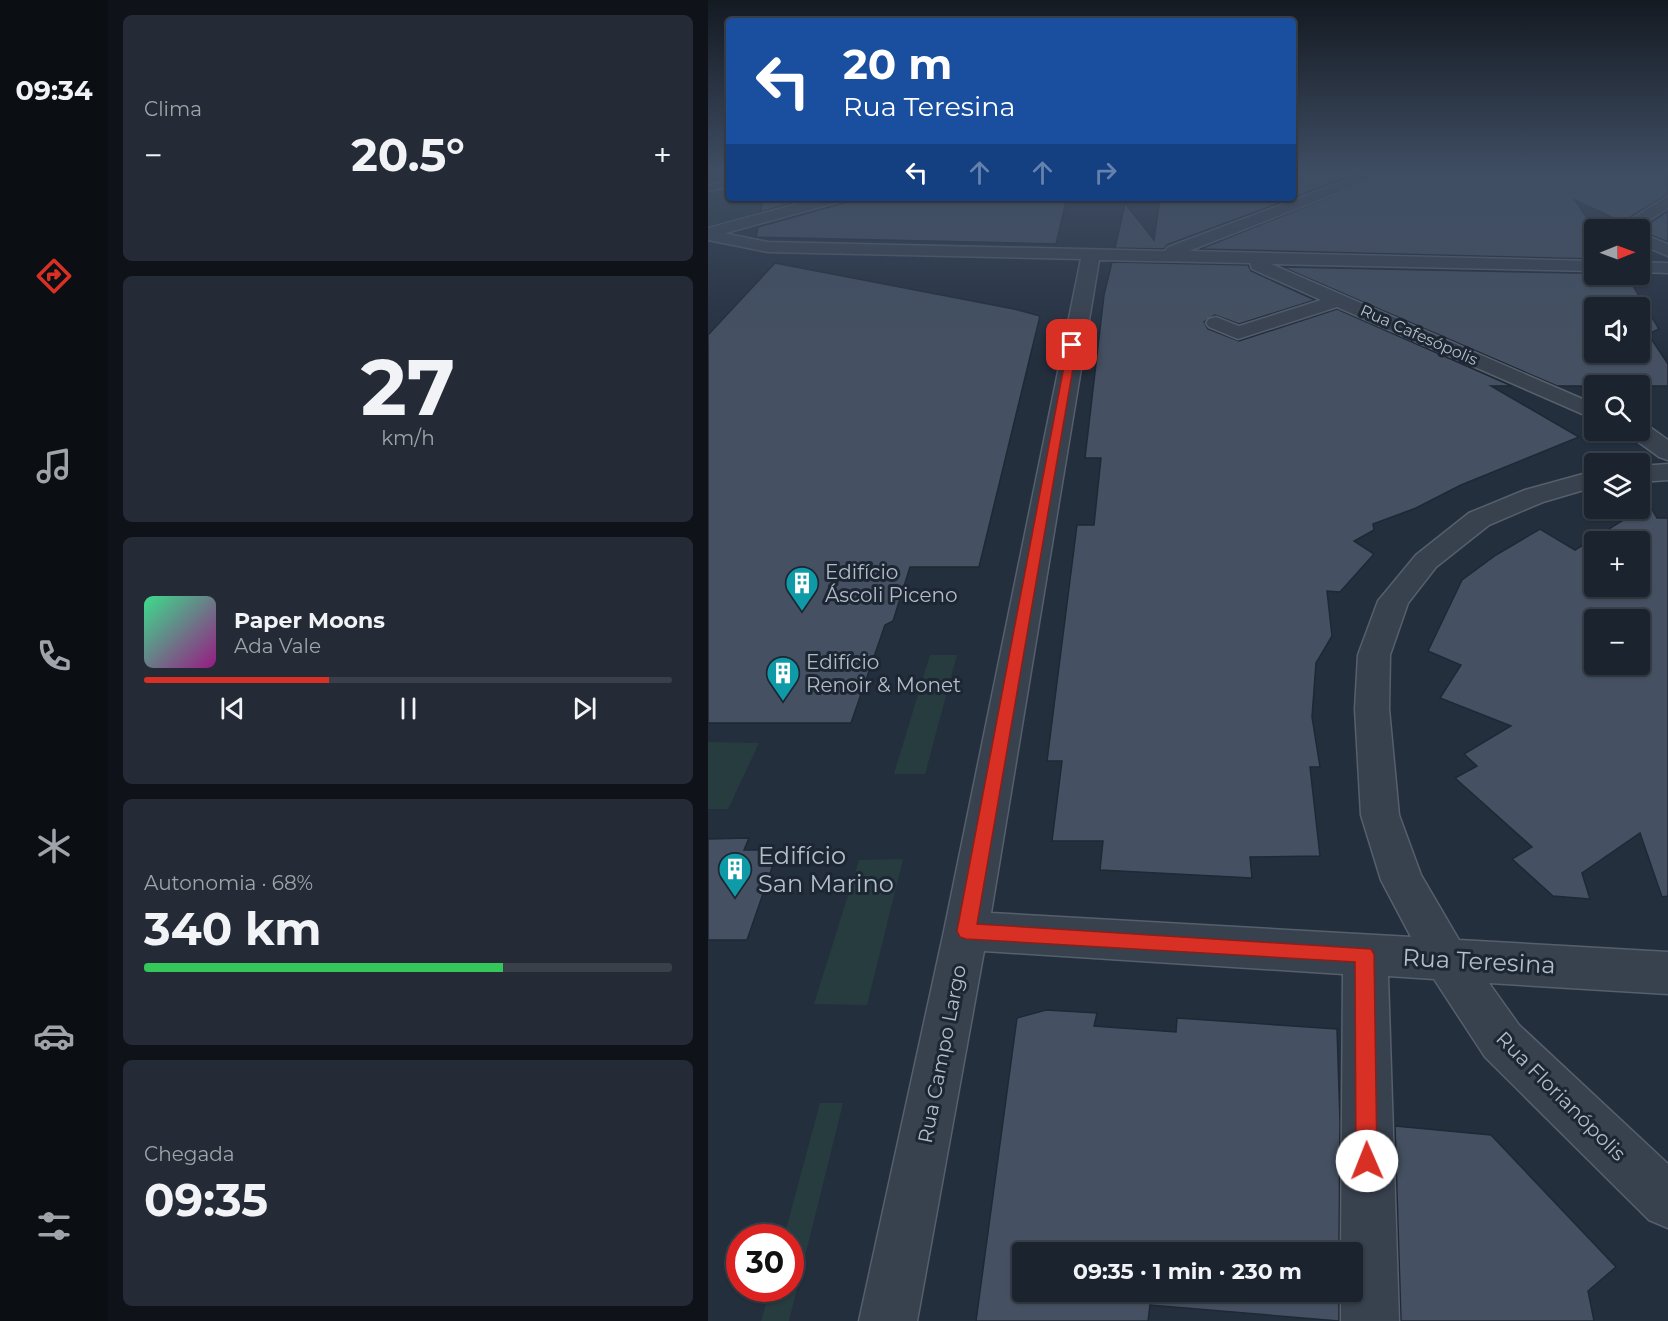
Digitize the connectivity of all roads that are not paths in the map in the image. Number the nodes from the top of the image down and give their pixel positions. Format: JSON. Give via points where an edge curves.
{"nodes":[{"id":1,"x":711,"y":235,"type":"edge"},
{"id":2,"x":1218,"y":235,"type":"edge"},
{"id":3,"x":1284,"y":235,"type":"edge"},
{"id":4,"x":1650,"y":243,"type":"edge"},
{"id":5,"x":1668,"y":251,"type":"edge"},
{"id":6,"x":1584,"y":253,"type":"edge"},
{"id":7,"x":1091,"y":255,"type":"junction"},
{"id":8,"x":1160,"y":257,"type":"junction"},
{"id":9,"x":1244,"y":259,"type":"junction"},
{"id":10,"x":1314,"y":260,"type":"junction"},
{"id":11,"x":1564,"y":266,"type":"junction"},
{"id":12,"x":1584,"y":266,"type":"edge"},
{"id":13,"x":1650,"y":267,"type":"edge"},
{"id":14,"x":1668,"y":268,"type":"edge"},
{"id":15,"x":1339,"y":300,"type":"junction"},
{"id":16,"x":1216,"y":323,"type":"dead end"},
{"id":17,"x":1584,"y":408,"type":"edge"},
{"id":18,"x":1650,"y":439,"type":"edge"},
{"id":19,"x":1668,"y":452,"type":"edge"},
{"id":20,"x":1668,"y":472,"type":"edge"},
{"id":21,"x":1650,"y":473,"type":"edge"},
{"id":22,"x":1584,"y":482,"type":"edge"},
{"id":23,"x":966,"y":931,"type":"junction"},
{"id":24,"x":1365,"y":954,"type":"junction"},
{"id":25,"x":1446,"y":959,"type":"junction"},
{"id":26,"x":1668,"y":973,"type":"edge"},
{"id":27,"x":1668,"y":1201,"type":"edge"},
{"id":28,"x":888,"y":1321,"type":"edge"},
{"id":29,"x":1370,"y":1321,"type":"edge"}],
"edges":[{"from":1,"to":7,"type":"street","via":[[768,247]]},
{"from":2,"to":8,"type":"street"},
{"from":3,"to":10,"type":"street"},
{"from":4,"to":5,"type":"street"},
{"from":6,"to":11,"type":"street"},
{"from":7,"to":8,"type":"street"},
{"from":7,"to":23,"type":"street","name":"Rua Campo Largo"},
{"from":8,"to":9,"type":"street"},
{"from":9,"to":10,"type":"street"},
{"from":9,"to":15,"type":"street","name":"Rua Cafesópolis"},
{"from":10,"to":11,"type":"street"},
{"from":11,"to":12,"type":"street"},
{"from":13,"to":14,"type":"street"},
{"from":15,"to":16,"type":"street","via":[[1238,333]]},
{"from":15,"to":17,"type":"street","name":"Rua Cafesópolis"},
{"from":18,"to":19,"type":"street"},
{"from":20,"to":21,"type":"street"},
{"from":22,"to":25,"type":"street","name":"Rua Florianópolis","via":[[1534,496],[1479,519],[1426,561],[1393,601],[1374,656],[1372,709],[1380,814],[1402,880]]},
{"from":23,"to":24,"type":"street","name":"Rua Teresina"},
{"from":23,"to":28,"type":"street","name":"Rua Campo Largo"},
{"from":24,"to":25,"type":"street","name":"Rua Teresina"},
{"from":24,"to":29,"type":"street"},
{"from":25,"to":26,"type":"street","name":"Rua Teresina"},
{"from":25,"to":27,"type":"street","name":"Rua Florianópolis","via":[[1502,1041]]}]}
